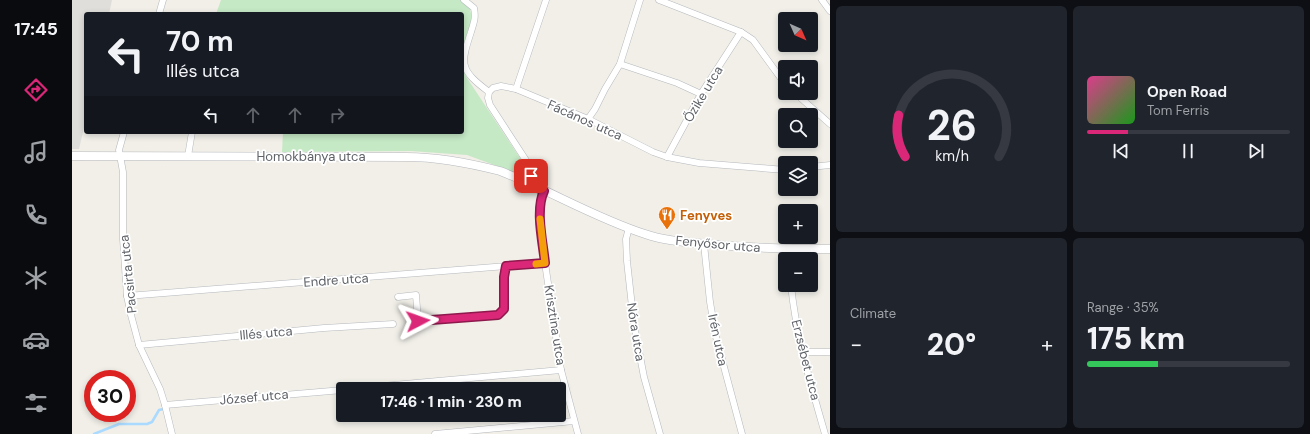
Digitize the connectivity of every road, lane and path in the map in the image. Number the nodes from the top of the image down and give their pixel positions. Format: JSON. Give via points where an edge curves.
{"nodes":[{"id":1,"x":163,"y":0,"type":"edge"},
{"id":2,"x":464,"y":0,"type":"edge"},
{"id":3,"x":546,"y":0,"type":"edge"},
{"id":4,"x":640,"y":0,"type":"edge"},
{"id":5,"x":659,"y":0,"type":"edge"},
{"id":6,"x":822,"y":0,"type":"edge"},
{"id":7,"x":160,"y":12,"type":"edge"},
{"id":8,"x":830,"y":12,"type":"edge"},
{"id":9,"x":741,"y":32,"type":"junction"},
{"id":10,"x":620,"y":64,"type":"junction"},
{"id":11,"x":778,"y":74,"type":"edge"},
{"id":12,"x":516,"y":89,"type":"junction"},
{"id":13,"x":489,"y":92,"type":"junction"},
{"id":14,"x":701,"y":94,"type":"junction"},
{"id":15,"x":803,"y":100,"type":"edge"},
{"id":16,"x":588,"y":119,"type":"junction"},
{"id":17,"x":830,"y":124,"type":"edge"},
{"id":18,"x":123,"y":134,"type":"edge"},
{"id":19,"x":192,"y":134,"type":"edge"},
{"id":20,"x":72,"y":156,"type":"edge"},
{"id":21,"x":120,"y":156,"type":"junction"},
{"id":22,"x":188,"y":156,"type":"junction"},
{"id":23,"x":666,"y":157,"type":"junction"},
{"id":24,"x":830,"y":165,"type":"edge"},
{"id":25,"x":818,"y":166,"type":"edge"},
{"id":26,"x":778,"y":171,"type":"edge"},
{"id":27,"x":529,"y":184,"type":"junction"},
{"id":28,"x":544,"y":191,"type":"junction"},
{"id":29,"x":629,"y":228,"type":"junction"},
{"id":30,"x":704,"y":244,"type":"junction"},
{"id":31,"x":790,"y":249,"type":"joint"},
{"id":32,"x":830,"y":249,"type":"edge"},
{"id":33,"x":545,"y":263,"type":"junction"},
{"id":34,"x":506,"y":266,"type":"junction"},
{"id":35,"x":792,"y":292,"type":"edge"},
{"id":36,"x":127,"y":296,"type":"junction"},
{"id":37,"x":398,"y":297,"type":"dead end"},
{"id":38,"x":393,"y":324,"type":"dead end"},
{"id":39,"x":139,"y":345,"type":"junction"},
{"id":40,"x":803,"y":352,"type":"junction"},
{"id":41,"x":830,"y":352,"type":"edge"},
{"id":42,"x":561,"y":370,"type":"junction"},
{"id":43,"x":427,"y":382,"type":"edge"},
{"id":44,"x":336,"y":391,"type":"edge"},
{"id":45,"x":165,"y":405,"type":"junction"},
{"id":46,"x":574,"y":421,"type":"junction"},
{"id":47,"x":172,"y":434,"type":"edge"},
{"id":48,"x":434,"y":434,"type":"edge"},
{"id":49,"x":578,"y":434,"type":"edge"},
{"id":50,"x":660,"y":434,"type":"edge"},
{"id":51,"x":742,"y":434,"type":"edge"},
{"id":52,"x":825,"y":434,"type":"edge"}],
"edges":[{"from":1,"to":7,"type":"street"},
{"from":2,"to":13,"type":"street","via":[[474,8],[476,17],[465,50],[464,62],[468,73]]},
{"from":3,"to":12,"type":"street"},
{"from":4,"to":10,"type":"street"},
{"from":5,"to":9,"type":"street"},
{"from":6,"to":8,"type":"street"},
{"from":9,"to":11,"type":"street","via":[[753,40]]},
{"from":9,"to":14,"type":"street","name":"Őzike utca"},
{"from":10,"to":14,"type":"street"},
{"from":10,"to":16,"type":"street"},
{"from":12,"to":13,"type":"street","name":"Fácános utca","via":[[501,86]]},
{"from":12,"to":16,"type":"street","name":"Fácános utca"},
{"from":13,"to":27,"type":"street","via":[[490,105],[529,165]]},
{"from":14,"to":23,"type":"street","name":"Őzike utca"},
{"from":15,"to":17,"type":"street"},
{"from":16,"to":23,"type":"street","name":"Fácános utca"},
{"from":18,"to":21,"type":"street","name":"Pacsirta utca"},
{"from":19,"to":22,"type":"street"},
{"from":20,"to":21,"type":"street","name":"Homokbánya utca"},
{"from":21,"to":22,"type":"street","name":"Homokbánya utca"},
{"from":21,"to":36,"type":"street","name":"Pacsirta utca","via":[[123,172],[123,239]]},
{"from":22,"to":27,"type":"street","name":"Homokbánya utca","via":[[425,157],[500,171]]},
{"from":23,"to":26,"type":"street","name":"Fácános utca"},
{"from":24,"to":25,"type":"street"},
{"from":27,"to":28,"type":"street","name":"Homokbánya utca"},
{"from":28,"to":29,"type":"street","name":"Fenyősor utca"},
{"from":28,"to":33,"type":"street","name":"Krisztina utca","via":[[540,200],[540,218]]},
{"from":29,"to":30,"type":"street","name":"Fenyősor utca","via":[[658,238]]},
{"from":29,"to":50,"type":"street","name":"Nóra utca","via":[[626,240],[632,313],[641,366]]},
{"from":30,"to":31,"type":"street","name":"Fenyősor utca"},
{"from":30,"to":51,"type":"street","name":"Irén utca","via":[[716,337]]},
{"from":31,"to":32,"type":"street","name":"Fenyősor utca"},
{"from":33,"to":34,"type":"street","name":"Endre utca"},
{"from":33,"to":42,"type":"street","name":"Krisztina utca"},
{"from":34,"to":36,"type":"street","name":"Endre utca"},
{"from":34,"to":37,"type":"street","via":[[504,309],[498,315],[418,321],[416,295]]},
{"from":35,"to":40,"type":"street","name":"Erzsébet utca"},
{"from":36,"to":39,"type":"street","name":"Pacsirta utca"},
{"from":38,"to":39,"type":"street","name":"Illés utca"},
{"from":39,"to":45,"type":"street","name":"Pacsirta utca","via":[[159,386]]},
{"from":40,"to":41,"type":"street"},
{"from":40,"to":52,"type":"street","name":"Erzsébet utca"},
{"from":42,"to":43,"type":"street"},
{"from":42,"to":46,"type":"street","name":"Krisztina utca"},
{"from":44,"to":45,"type":"street","name":"József utca"},
{"from":45,"to":47,"type":"street","name":"Pacsirta utca"},
{"from":46,"to":48,"type":"street"},
{"from":46,"to":49,"type":"street","name":"Krisztina utca"}]}
